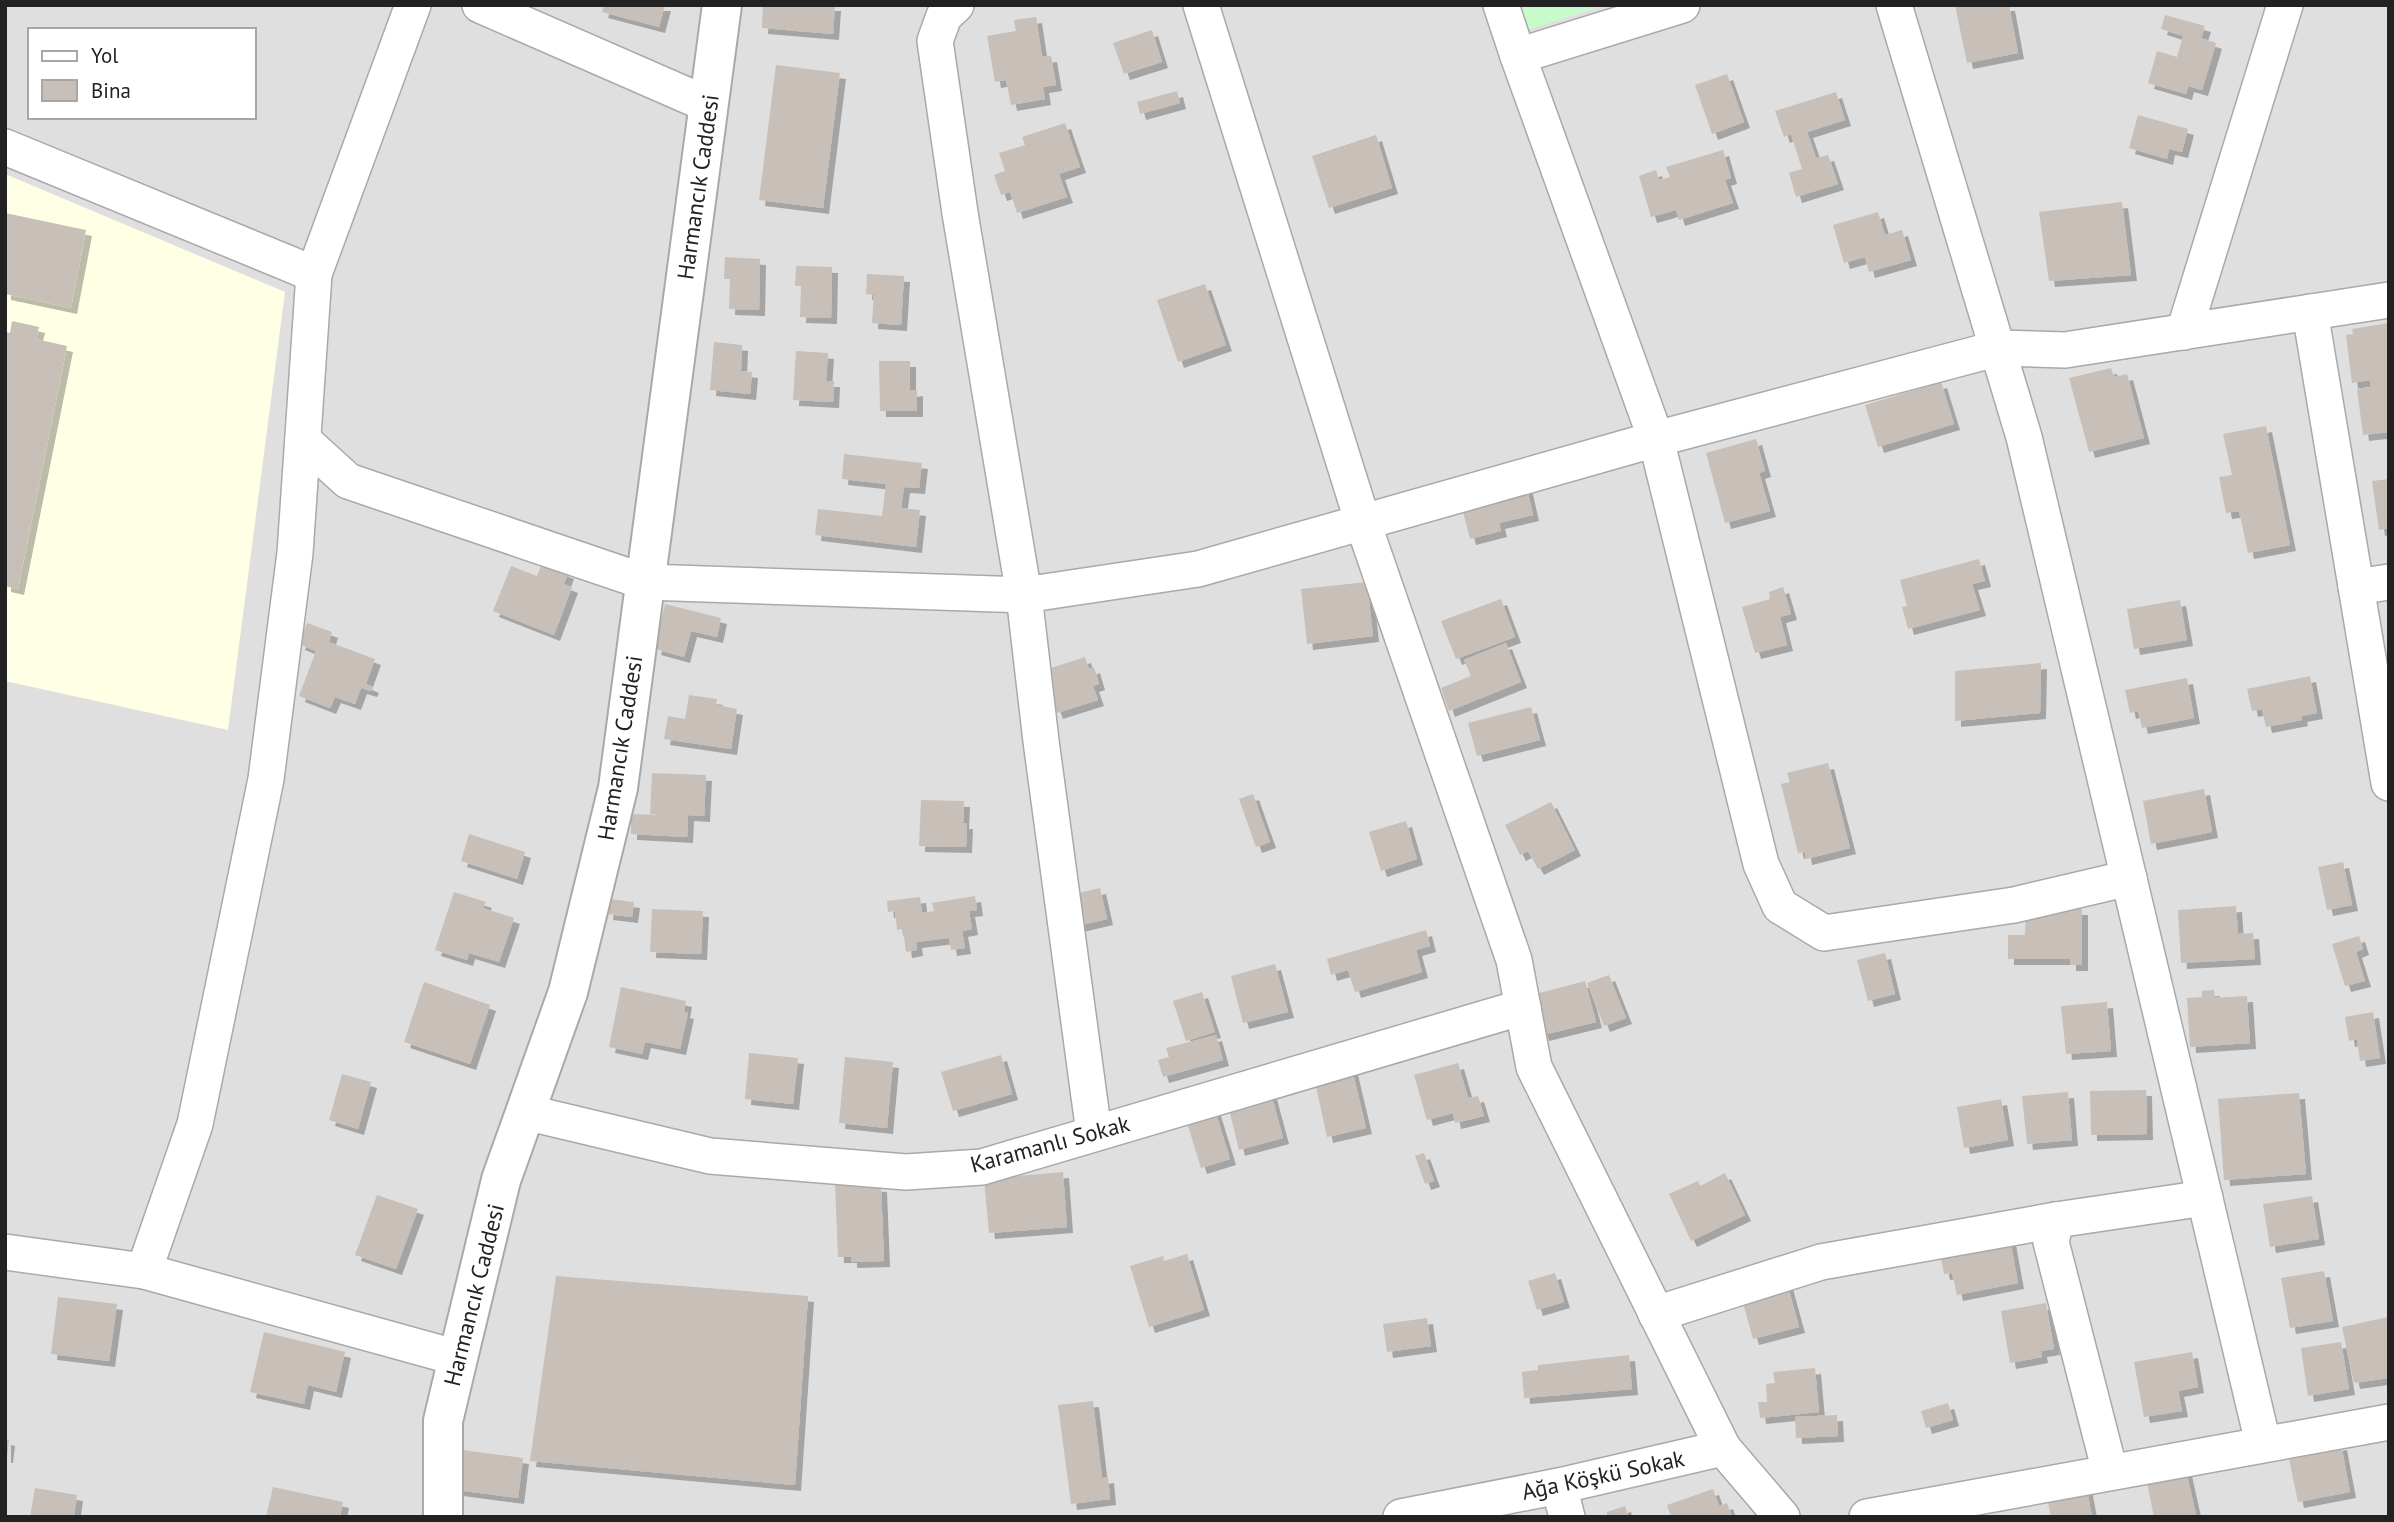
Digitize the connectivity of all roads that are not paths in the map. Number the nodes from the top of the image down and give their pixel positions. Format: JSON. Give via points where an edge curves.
{"nodes":[{"id":1,"x":413,"y":5,"type":"edge"},
{"id":2,"x":480,"y":5,"type":"edge"},
{"id":3,"x":722,"y":5,"type":"edge"},
{"id":4,"x":956,"y":5,"type":"edge"},
{"id":5,"x":1201,"y":5,"type":"edge"},
{"id":6,"x":1501,"y":5,"type":"edge"},
{"id":7,"x":1682,"y":5,"type":"edge"},
{"id":8,"x":1894,"y":5,"type":"edge"},
{"id":9,"x":2285,"y":5,"type":"edge"},
{"id":10,"x":1518,"y":56,"type":"junction"},
{"id":11,"x":709,"y":105,"type":"junction"},
{"id":12,"x":5,"y":147,"type":"edge"},
{"id":13,"x":314,"y":274,"type":"junction"},
{"id":14,"x":2389,"y":300,"type":"edge"},
{"id":15,"x":2310,"y":312,"type":"junction"},
{"id":16,"x":2184,"y":332,"type":"junction"},
{"id":17,"x":1999,"y":348,"type":"junction"},
{"id":18,"x":1656,"y":439,"type":"junction"},
{"id":19,"x":303,"y":440,"type":"junction"},
{"id":20,"x":1363,"y":523,"type":"junction"},
{"id":21,"x":645,"y":582,"type":"junction"},
{"id":22,"x":2372,"y":584,"type":"edge"},
{"id":23,"x":1024,"y":595,"type":"junction"},
{"id":24,"x":2389,"y":783,"type":"edge"},
{"id":25,"x":2129,"y":878,"type":"junction"},
{"id":26,"x":1523,"y":1007,"type":"junction"},
{"id":27,"x":526,"y":1112,"type":"junction"},
{"id":28,"x":1094,"y":1133,"type":"junction"},
{"id":29,"x":2205,"y":1198,"type":"junction"},
{"id":30,"x":2056,"y":1220,"type":"junction"},
{"id":31,"x":5,"y":1252,"type":"edge"},
{"id":32,"x":144,"y":1271,"type":"junction"},
{"id":33,"x":1656,"y":1314,"type":"junction"},
{"id":34,"x":458,"y":1358,"type":"junction"},
{"id":35,"x":2389,"y":1422,"type":"edge"},
{"id":36,"x":2263,"y":1443,"type":"junction"},
{"id":37,"x":1723,"y":1448,"type":"junction"},
{"id":38,"x":2110,"y":1472,"type":"junction"},
{"id":39,"x":1563,"y":1501,"type":"edge"},
{"id":40,"x":1977,"y":1507,"type":"edge"},
{"id":41,"x":443,"y":1517,"type":"edge"},
{"id":42,"x":1401,"y":1517,"type":"edge"},
{"id":43,"x":1783,"y":1517,"type":"edge"},
{"id":44,"x":1867,"y":1517,"type":"edge"}],
"edges":[{"from":1,"to":13,"type":"street"},
{"from":2,"to":11,"type":"street"},
{"from":3,"to":11,"type":"street","name":"Harmancık Caddesi"},
{"from":4,"to":23,"type":"street","via":[[944,16],[935,41]]},
{"from":5,"to":20,"type":"street"},
{"from":6,"to":10,"type":"street"},
{"from":7,"to":10,"type":"street"},
{"from":8,"to":17,"type":"street"},
{"from":9,"to":16,"type":"street"},
{"from":10,"to":18,"type":"street"},
{"from":11,"to":21,"type":"street","name":"Harmancık Caddesi"},
{"from":12,"to":13,"type":"street"},
{"from":13,"to":19,"type":"street"},
{"from":14,"to":15,"type":"street"},
{"from":15,"to":16,"type":"street"},
{"from":15,"to":22,"type":"street"},
{"from":16,"to":17,"type":"street","via":[[2066,350]]},
{"from":17,"to":18,"type":"street"},
{"from":17,"to":25,"type":"street"},
{"from":18,"to":20,"type":"street"},
{"from":18,"to":25,"type":"street","via":[[1761,864],[1780,906],[1824,933],[2014,905]]},
{"from":19,"to":21,"type":"street","via":[[348,481]]},
{"from":19,"to":32,"type":"street","via":[[295,553],[266,779],[195,1124]]},
{"from":20,"to":23,"type":"street","via":[[1198,569]]},
{"from":20,"to":26,"type":"street","via":[[1514,960]]},
{"from":21,"to":23,"type":"street"},
{"from":21,"to":27,"type":"street","name":"Harmancık Caddesi","via":[[618,788],[568,992]]},
{"from":22,"to":24,"type":"street"},
{"from":23,"to":28,"type":"street"},
{"from":25,"to":29,"type":"street"},
{"from":26,"to":28,"type":"street","name":"Karamanlı Sokak"},
{"from":26,"to":33,"type":"street","via":[[1534,1067]]},
{"from":27,"to":28,"type":"street","name":"Karamanlı Sokak","via":[[710,1156],[906,1172],[982,1167]]},
{"from":27,"to":34,"type":"street","name":"Harmancık Caddesi","via":[[501,1180]]},
{"from":29,"to":30,"type":"street"},
{"from":29,"to":36,"type":"street"},
{"from":30,"to":33,"type":"street","via":[[1821,1262]]},
{"from":30,"to":38,"type":"street","via":[[2050,1242]]},
{"from":31,"to":32,"type":"street"},
{"from":32,"to":34,"type":"street"},
{"from":33,"to":37,"type":"street"},
{"from":34,"to":41,"type":"street","name":"Harmancık Caddesi","via":[[443,1421]]},
{"from":35,"to":36,"type":"street"},
{"from":36,"to":38,"type":"street"},
{"from":37,"to":39,"type":"street","name":"Ağa Köşkü Sokak"},
{"from":37,"to":43,"type":"street"},
{"from":38,"to":40,"type":"street"},
{"from":39,"to":42,"type":"street","name":"Ağa Köşkü Sokak"},
{"from":40,"to":44,"type":"street"}]}
